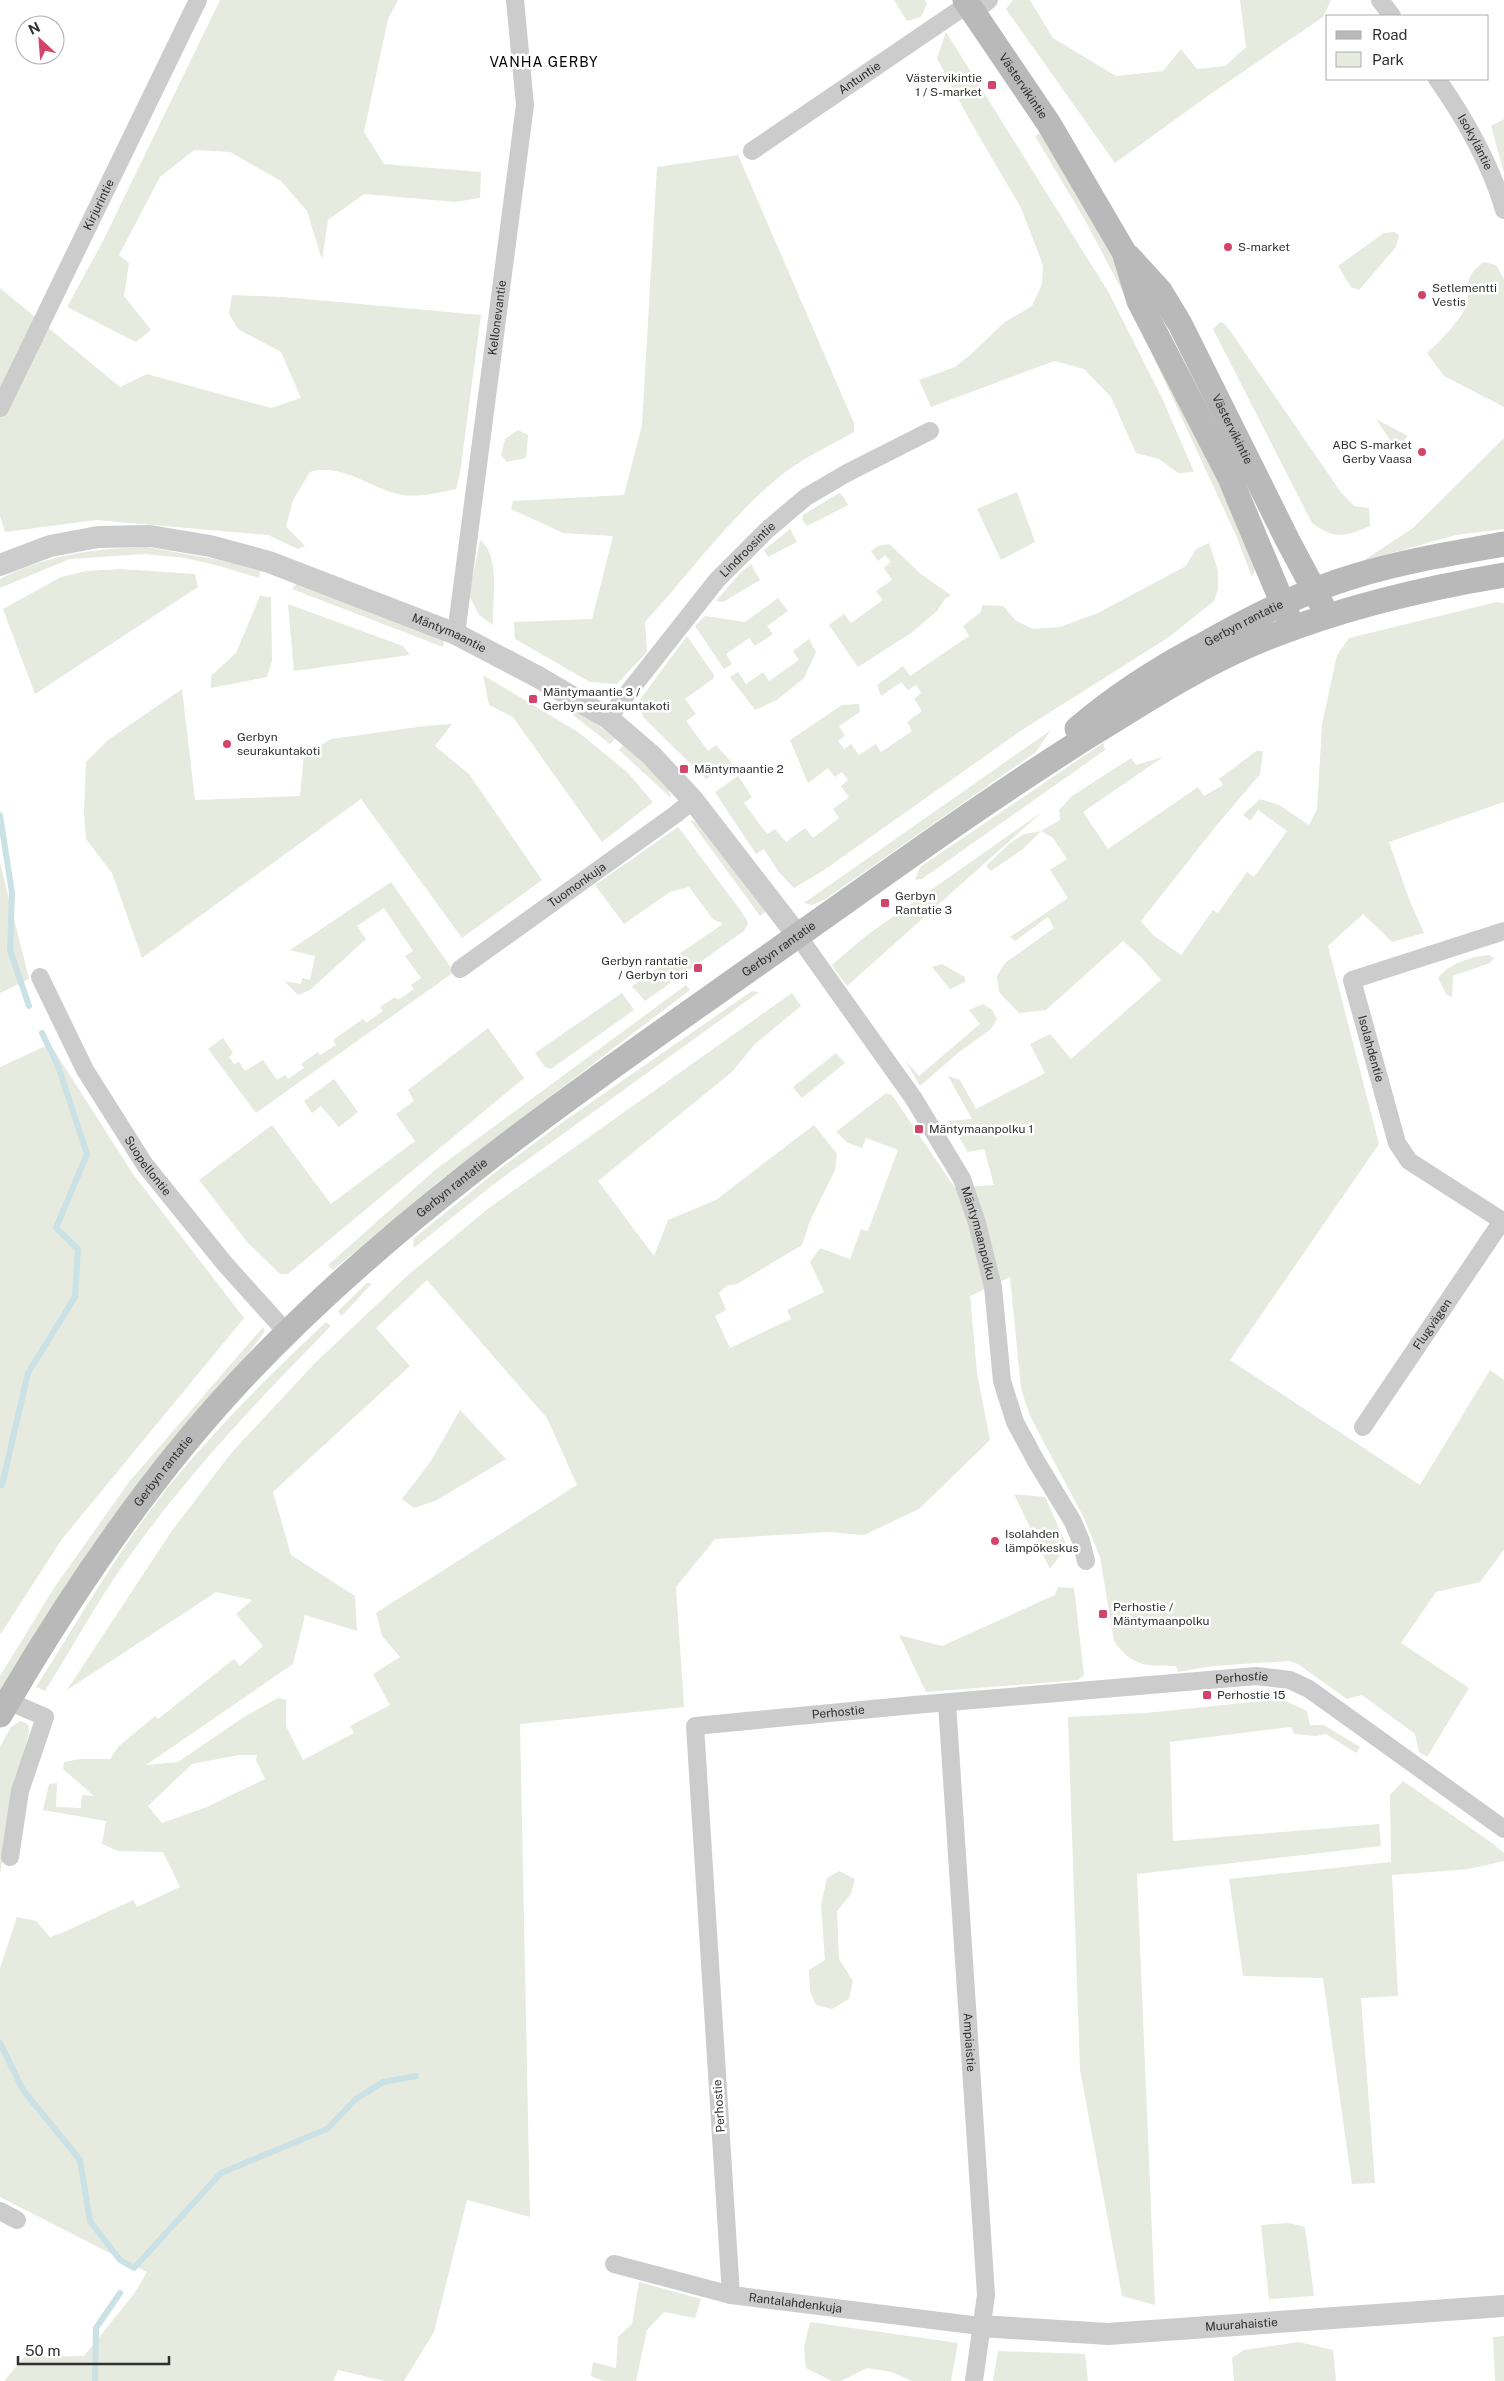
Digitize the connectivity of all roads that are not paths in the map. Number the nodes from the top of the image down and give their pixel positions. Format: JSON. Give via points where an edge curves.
{"nodes":[{"id":1,"x":198,"y":0,"type":"edge"},
{"id":2,"x":515,"y":0,"type":"edge"},
{"id":3,"x":1380,"y":0,"type":"edge"},
{"id":4,"x":974,"y":4,"type":"edge"},
{"id":5,"x":1391,"y":15,"type":"edge"},
{"id":6,"x":1438,"y":80,"type":"edge"},
{"id":7,"x":752,"y":151,"type":"dead end"},
{"id":8,"x":1504,"y":210,"type":"edge"},
{"id":9,"x":1124,"y":252,"type":"junction"},
{"id":10,"x":0,"y":408,"type":"edge"},
{"id":11,"x":930,"y":431,"type":"dead end"},
{"id":12,"x":1504,"y":544,"type":"edge"},
{"id":13,"x":0,"y":565,"type":"edge"},
{"id":14,"x":1504,"y":575,"type":"edge"},
{"id":15,"x":1316,"y":590,"type":"junction"},
{"id":16,"x":1284,"y":602,"type":"junction"},
{"id":17,"x":1327,"y":616,"type":"junction"},
{"id":18,"x":1293,"y":628,"type":"junction"},
{"id":19,"x":456,"y":634,"type":"junction"},
{"id":20,"x":608,"y":718,"type":"junction"},
{"id":21,"x":1019,"y":780,"type":"junction"},
{"id":22,"x":693,"y":800,"type":"junction"},
{"id":23,"x":1504,"y":931,"type":"edge"},
{"id":24,"x":798,"y":936,"type":"junction"},
{"id":25,"x":460,"y":969,"type":"dead end"},
{"id":26,"x":40,"y":976,"type":"dead end"},
{"id":27,"x":1503,"y":1222,"type":"edge"},
{"id":28,"x":287,"y":1333,"type":"junction"},
{"id":29,"x":1363,"y":1427,"type":"dead end"},
{"id":30,"x":1086,"y":1561,"type":"dead end"},
{"id":31,"x":948,"y":1703,"type":"junction"},
{"id":32,"x":4,"y":1708,"type":"edge"},
{"id":33,"x":1504,"y":1829,"type":"edge"},
{"id":34,"x":10,"y":1857,"type":"dead end"},
{"id":35,"x":0,"y":2211,"type":"edge"},
{"id":36,"x":17,"y":2220,"type":"dead end"},
{"id":37,"x":614,"y":2264,"type":"dead end"},
{"id":38,"x":731,"y":2295,"type":"junction"},
{"id":39,"x":1504,"y":2306,"type":"edge"},
{"id":40,"x":980,"y":2326,"type":"junction"},
{"id":41,"x":974,"y":2381,"type":"edge"}],
"edges":[{"from":1,"to":10,"type":"street","name":"Kirjurintie"},
{"from":2,"to":19,"type":"street","name":"Kellonevantie","via":[[525,105]]},
{"from":3,"to":5,"type":"street"},
{"from":4,"to":7,"type":"street","name":"Antuntie"},
{"from":4,"to":9,"type":"main road","name":"Västervikintie"},
{"from":6,"to":8,"type":"street","name":"Isokyläntie","via":[[1453,100],[1498,187]]},
{"from":9,"to":15,"type":"main road","name":"Västervikintie","via":[[1160,291],[1180,324],[1288,541]]},
{"from":9,"to":16,"type":"main road","name":"Västervikintie","via":[[1139,301],[1230,478]]},
{"from":11,"to":20,"type":"street","name":"Lindroosintie","via":[[847,472],[806,497],[767,530],[717,580]]},
{"from":12,"to":15,"type":"main road","name":"Gerbyn rantatie","via":[[1423,558]]},
{"from":13,"to":19,"type":"street","name":"Mäntymaantie","via":[[50,546],[98,537],[150,536],[210,546],[269,562]]},
{"from":14,"to":17,"type":"main road","name":"Gerbyn rantatie","via":[[1454,583]]},
{"from":15,"to":16,"type":"main road","name":"Gerbyn rantatie"},
{"from":15,"to":17,"type":"main road","name":"Västervikintie"},
{"from":16,"to":18,"type":"main road","name":"Västervikintie"},
{"from":16,"to":21,"type":"main road","name":"Gerbyn rantatie","via":[[1159,668],[1103,706]]},
{"from":17,"to":18,"type":"main road","name":"Gerbyn rantatie"},
{"from":18,"to":21,"type":"main road","name":"Gerbyn rantatie","via":[[1241,649],[1171,684]]},
{"from":19,"to":20,"type":"street","name":"Mäntymaantie"},
{"from":20,"to":22,"type":"street","name":"Mäntymaantie","via":[[651,755]]},
{"from":21,"to":24,"type":"main road","name":"Gerbyn rantatie"},
{"from":22,"to":24,"type":"street","name":"Mäntymaantie"},
{"from":22,"to":25,"type":"street","name":"Tuomonkuja"},
{"from":23,"to":27,"type":"street","name":"Isolahdentie","via":[[1352,980],[1397,1143],[1409,1161]]},
{"from":24,"to":28,"type":"main road","name":"Gerbyn rantatie","via":[[466,1176]]},
{"from":24,"to":30,"type":"street","name":"Mäntymaanpolku","via":[[914,1099],[962,1180],[993,1287],[1002,1381],[1016,1422],[1073,1522]]},
{"from":26,"to":28,"type":"street","name":"Suopellontie","via":[[86,1070],[145,1165],[225,1264]]},
{"from":27,"to":29,"type":"street","name":"Flugvägen"},
{"from":28,"to":32,"type":"main road","name":"Gerbyn rantatie","via":[[235,1386],[164,1470],[36,1653]]},
{"from":31,"to":33,"type":"street","name":"Perhostie","via":[[1256,1676],[1290,1680],[1309,1689]]},
{"from":31,"to":38,"type":"street","name":"Perhostie","via":[[694,1726]]},
{"from":31,"to":40,"type":"street","name":"Ampiaistie","via":[[986,2295]]},
{"from":32,"to":34,"type":"street","via":[[45,1717],[20,1791]]},
{"from":35,"to":36,"type":"street"},
{"from":37,"to":38,"type":"street","name":"Rantalahdenkuja"},
{"from":38,"to":40,"type":"street","name":"Rantalahdenkuja"},
{"from":39,"to":40,"type":"street","name":"Muurahaistie","via":[[1108,2334]]},
{"from":40,"to":41,"type":"street","name":"Ampiaistie"}]}
